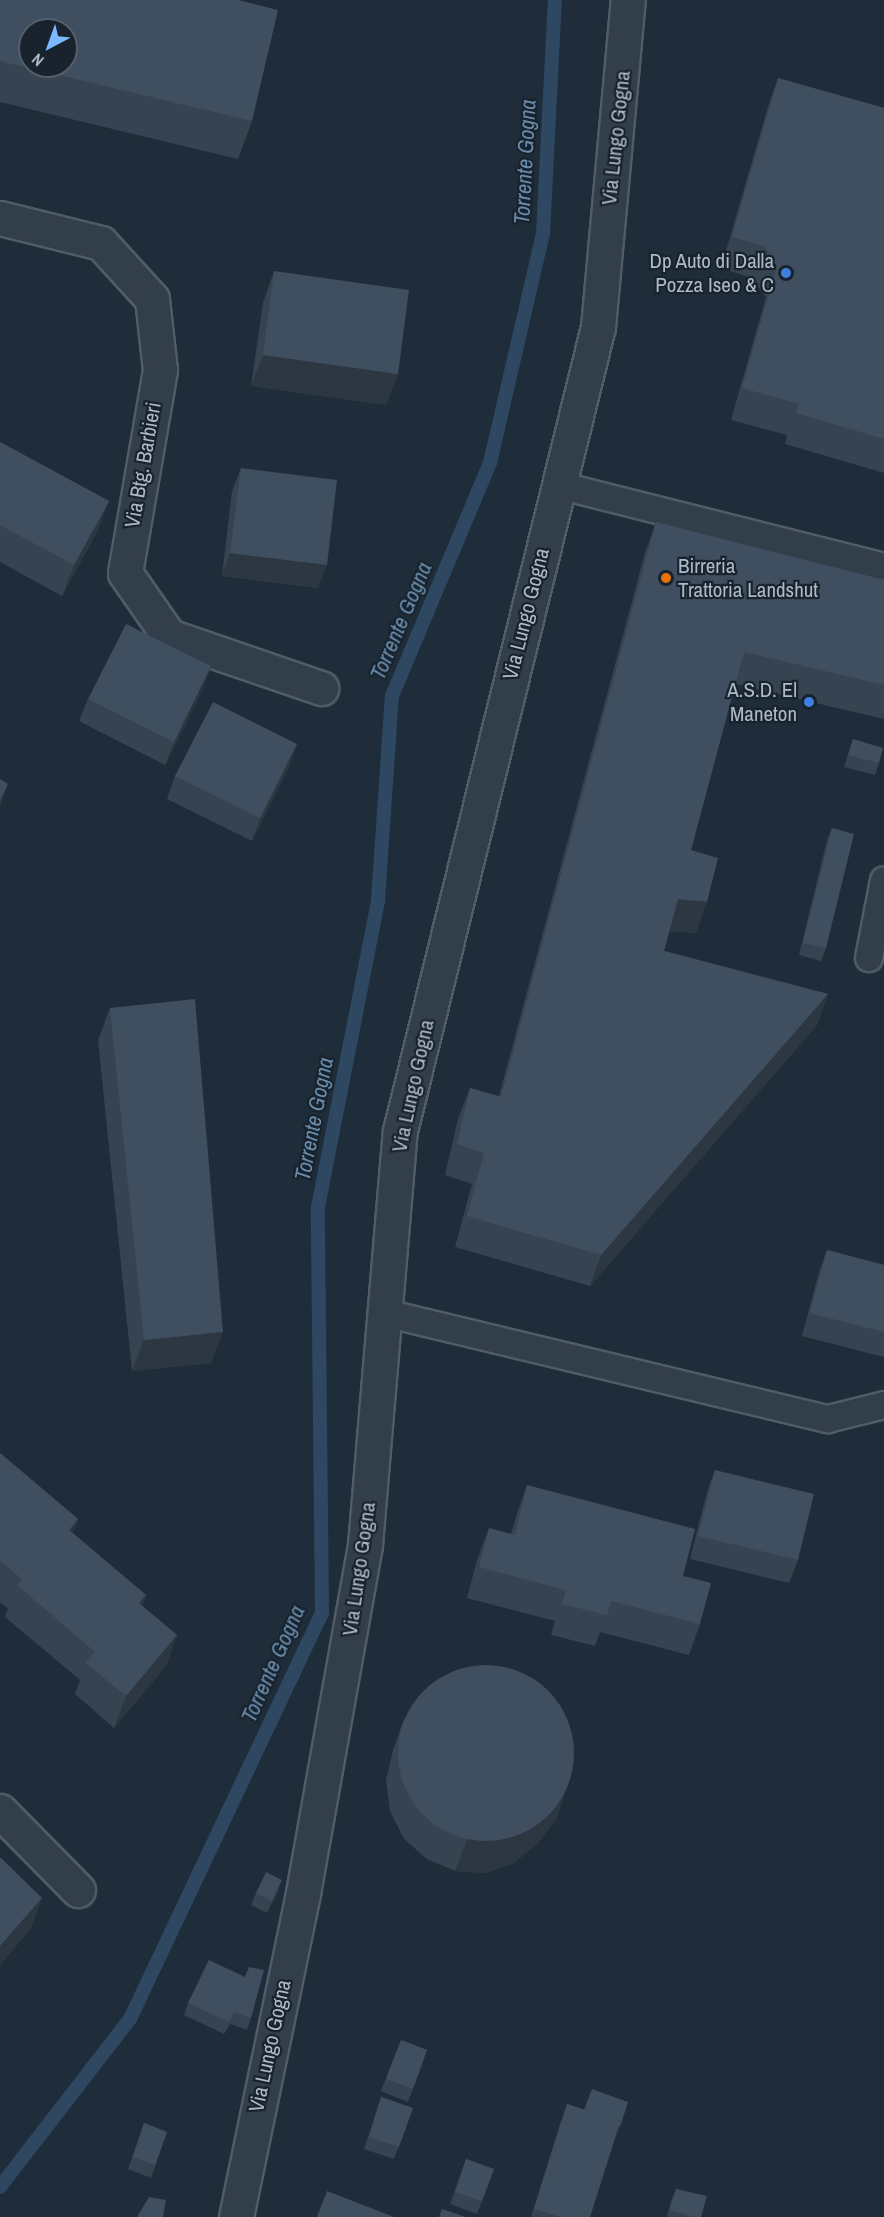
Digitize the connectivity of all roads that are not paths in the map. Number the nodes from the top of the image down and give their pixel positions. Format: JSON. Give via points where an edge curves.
{"nodes":[{"id":1,"x":628,"y":0,"type":"edge"},
{"id":2,"x":0,"y":218,"type":"edge"},
{"id":3,"x":558,"y":485,"type":"junction"},
{"id":4,"x":884,"y":567,"type":"edge"},
{"id":5,"x":321,"y":688,"type":"dead end"},
{"id":6,"x":884,"y":880,"type":"edge"},
{"id":7,"x":869,"y":958,"type":"dead end"},
{"id":8,"x":385,"y":1313,"type":"junction"},
{"id":9,"x":884,"y":1405,"type":"edge"},
{"id":10,"x":0,"y":1811,"type":"edge"},
{"id":11,"x":78,"y":1890,"type":"dead end"},
{"id":12,"x":236,"y":2217,"type":"edge"}],
"edges":[{"from":1,"to":3,"type":"street","name":"Via Lungo Gogna","via":[[598,327]]},
{"from":2,"to":5,"type":"street","name":"Via Btg. Barbieri","via":[[101,243],[152,299],[160,370],[125,573],[169,636]]},
{"from":3,"to":4,"type":"lane"},
{"from":3,"to":8,"type":"street","name":"Via Lungo Gogna","via":[[400,1131]]},
{"from":6,"to":7,"type":"lane"},
{"from":8,"to":9,"type":"lane","via":[[828,1419]]},
{"from":8,"to":12,"type":"street","name":"Via Lungo Gogna","via":[[365,1545],[303,1893]]},
{"from":10,"to":11,"type":"street"}]}
